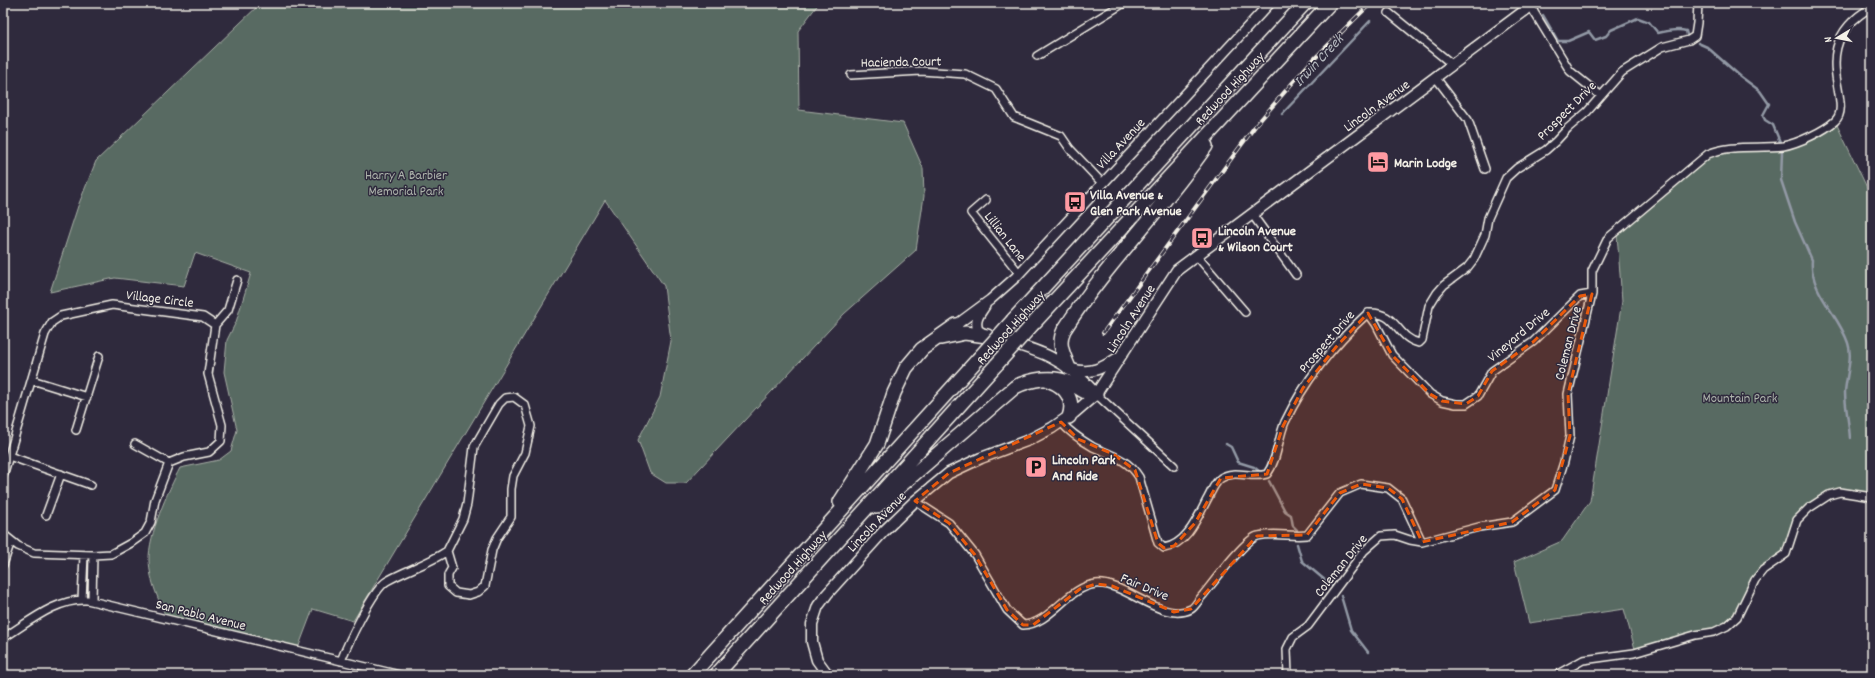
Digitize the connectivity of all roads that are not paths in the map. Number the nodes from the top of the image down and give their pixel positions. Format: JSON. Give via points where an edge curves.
{"nodes":[{"id":1,"x":1124,"y":3,"type":"edge"},
{"id":2,"x":1270,"y":3,"type":"edge"},
{"id":3,"x":1305,"y":3,"type":"edge"},
{"id":4,"x":1330,"y":3,"type":"edge"},
{"id":5,"x":1698,"y":3,"type":"edge"},
{"id":6,"x":1533,"y":4,"type":"edge"},
{"id":7,"x":1872,"y":7,"type":"edge"},
{"id":8,"x":1389,"y":13,"type":"dead end"},
{"id":9,"x":1037,"y":56,"type":"dead end"},
{"id":10,"x":1453,"y":65,"type":"junction"},
{"id":11,"x":851,"y":75,"type":"dead end"},
{"id":12,"x":1436,"y":78,"type":"junction"},
{"id":13,"x":1600,"y":95,"type":"junction"},
{"id":14,"x":1235,"y":104,"type":"junction"},
{"id":15,"x":3,"y":163,"type":"edge"},
{"id":16,"x":3,"y":168,"type":"edge"},
{"id":17,"x":1485,"y":169,"type":"dead end"},
{"id":18,"x":1102,"y":183,"type":"junction"},
{"id":19,"x":986,"y":200,"type":"dead end"},
{"id":20,"x":1252,"y":214,"type":"junction"},
{"id":21,"x":1196,"y":255,"type":"junction"},
{"id":22,"x":1019,"y":273,"type":"junction"},
{"id":23,"x":1296,"y":275,"type":"dead end"},
{"id":24,"x":237,"y":280,"type":"dead end"},
{"id":25,"x":1592,"y":294,"type":"junction"},
{"id":26,"x":990,"y":300,"type":"junction"},
{"id":27,"x":1245,"y":312,"type":"dead end"},
{"id":28,"x":1368,"y":313,"type":"junction"},
{"id":29,"x":215,"y":325,"type":"junction"},
{"id":30,"x":956,"y":325,"type":"joint"},
{"id":31,"x":987,"y":336,"type":"junction"},
{"id":32,"x":932,"y":340,"type":"junction"},
{"id":33,"x":99,"y":356,"type":"dead end"},
{"id":34,"x":1122,"y":356,"type":"junction"},
{"id":35,"x":1069,"y":368,"type":"junction"},
{"id":36,"x":1043,"y":379,"type":"junction"},
{"id":37,"x":32,"y":380,"type":"junction"},
{"id":38,"x":1096,"y":394,"type":"junction"},
{"id":39,"x":87,"y":397,"type":"junction"},
{"id":40,"x":1065,"y":420,"type":"junction"},
{"id":41,"x":76,"y":430,"type":"dead end"},
{"id":42,"x":135,"y":444,"type":"dead end"},
{"id":43,"x":9,"y":456,"type":"junction"},
{"id":44,"x":169,"y":463,"type":"junction"},
{"id":45,"x":1174,"y":466,"type":"dead end"},
{"id":46,"x":61,"y":474,"type":"junction"},
{"id":47,"x":3,"y":476,"type":"edge"},
{"id":48,"x":91,"y":485,"type":"dead end"},
{"id":49,"x":1872,"y":497,"type":"edge"},
{"id":50,"x":915,"y":501,"type":"junction"},
{"id":51,"x":46,"y":515,"type":"dead end"},
{"id":52,"x":821,"y":533,"type":"junction"},
{"id":53,"x":3,"y":534,"type":"edge"},
{"id":54,"x":842,"y":535,"type":"junction"},
{"id":55,"x":11,"y":541,"type":"junction"},
{"id":56,"x":1422,"y":542,"type":"junction"},
{"id":57,"x":447,"y":551,"type":"junction"},
{"id":58,"x":84,"y":555,"type":"junction"},
{"id":59,"x":93,"y":555,"type":"junction"},
{"id":60,"x":3,"y":565,"type":"edge"},
{"id":61,"x":82,"y":600,"type":"junction"},
{"id":62,"x":92,"y":600,"type":"junction"},
{"id":63,"x":3,"y":638,"type":"edge"},
{"id":64,"x":341,"y":661,"type":"junction"},
{"id":65,"x":400,"y":675,"type":"edge"},
{"id":66,"x":692,"y":675,"type":"edge"},
{"id":67,"x":716,"y":675,"type":"edge"},
{"id":68,"x":828,"y":675,"type":"edge"},
{"id":69,"x":1288,"y":675,"type":"edge"},
{"id":70,"x":1556,"y":675,"type":"edge"}],
"edges":[{"from":1,"to":9,"type":"street"},
{"from":2,"to":18,"type":"street","name":"Villa Avenue"},
{"from":3,"to":52,"type":"highway","name":"Redwood Highway","bridge":true},
{"from":4,"to":14,"type":"highway","name":"Redwood Highway"},
{"from":5,"to":13,"type":"street","name":"Prospect Drive","via":[[1694,36],[1650,54],[1622,72]]},
{"from":6,"to":10,"type":"main road","name":"Lincoln Avenue"},
{"from":6,"to":13,"type":"street","via":[[1534,12],[1570,71]]},
{"from":7,"to":25,"type":"street","name":"Coleman Drive","via":[[1859,15],[1840,36],[1834,58],[1836,86],[1842,106],[1836,120],[1819,132],[1784,146],[1723,148],[1701,158],[1608,238],[1592,270]]},
{"from":8,"to":10,"type":"street"},
{"from":10,"to":12,"type":"main road","name":"Lincoln Avenue"},
{"from":11,"to":18,"type":"street","name":"Hacienda Court","via":[[921,71],[965,74],[996,90],[1014,117],[1061,136]]},
{"from":12,"to":17,"type":"street","via":[[1468,120]]},
{"from":12,"to":20,"type":"main road","name":"Lincoln Avenue"},
{"from":13,"to":28,"type":"street","name":"Prospect Drive","via":[[1587,112],[1546,150],[1506,178],[1488,218],[1485,235],[1477,254],[1466,268],[1437,293],[1429,306],[1422,340],[1419,343],[1412,342],[1387,317],[1378,312]]},
{"from":14,"to":35,"type":"highway","via":[[1183,178],[1127,246],[1066,327],[1061,338],[1061,346]]},
{"from":14,"to":54,"type":"highway","name":"Redwood Highway","bridge":true},
{"from":15,"to":16,"type":"street"},
{"from":18,"to":22,"type":"street","name":"Villa Avenue"},
{"from":19,"to":22,"type":"street","name":"Lillian Lane","via":[[971,212]]},
{"from":20,"to":21,"type":"main road","name":"Lincoln Avenue"},
{"from":20,"to":23,"type":"street"},
{"from":21,"to":27,"type":"street"},
{"from":21,"to":34,"type":"main road","name":"Lincoln Avenue","via":[[1177,270]]},
{"from":22,"to":26,"type":"street","name":"Villa Avenue"},
{"from":24,"to":29,"type":"street","via":[[228,310]]},
{"from":25,"to":28,"type":"street","name":"Vineyard Drive","via":[[1580,296],[1533,342],[1492,371],[1478,396],[1466,404],[1442,401],[1430,394],[1392,355]]},
{"from":25,"to":56,"type":"street","name":"Coleman Drive","via":[[1568,394],[1570,436],[1555,490],[1512,522],[1479,527]]},
{"from":26,"to":30,"type":"street","name":"Villa Avenue"},
{"from":26,"to":31,"type":"street","name":"Villa Avenue","via":[[976,322],[978,330]]},
{"from":28,"to":40,"type":"street","name":"Prospect Drive","via":[[1336,346],[1303,388],[1283,426],[1275,457],[1267,474],[1229,475],[1221,478],[1215,484],[1195,523],[1174,546],[1164,548],[1158,543],[1135,470],[1112,454],[1078,438]]},
{"from":29,"to":37,"type":"street","name":"Village Circle","via":[[203,317],[112,305],[61,316],[52,322],[45,334]]},
{"from":29,"to":44,"type":"street","via":[[208,374],[222,425],[221,441],[209,452]]},
{"from":30,"to":32,"type":"highway"},
{"from":31,"to":32,"type":"highway","via":[[965,333]]},
{"from":31,"to":35,"type":"main road","via":[[1040,351]]},
{"from":32,"to":52,"type":"highway","via":[[906,368],[894,393],[877,444]]},
{"from":33,"to":39,"type":"street"},
{"from":34,"to":35,"type":"main road","via":[[1093,372]]},
{"from":34,"to":38,"type":"main road","name":"Lincoln Avenue"},
{"from":35,"to":38,"type":"main road"},
{"from":36,"to":38,"type":"highway","via":[[1065,381],[1087,393]]},
{"from":36,"to":40,"type":"highway","via":[[1058,385],[1066,392],[1071,403]]},
{"from":36,"to":54,"type":"highway","via":[[1026,382],[1006,394],[898,490]]},
{"from":37,"to":39,"type":"street"},
{"from":37,"to":43,"type":"street","name":"Village Circle"},
{"from":38,"to":40,"type":"main road","name":"Lincoln Avenue"},
{"from":38,"to":45,"type":"street"},
{"from":39,"to":41,"type":"street"},
{"from":40,"to":50,"type":"main road","name":"Lincoln Avenue","via":[[1029,440],[949,473]]},
{"from":42,"to":44,"type":"street"},
{"from":43,"to":46,"type":"street"},
{"from":43,"to":47,"type":"street","name":"Village Circle"},
{"from":44,"to":59,"type":"street","via":[[145,533],[111,554]]},
{"from":46,"to":48,"type":"street"},
{"from":46,"to":51,"type":"street"},
{"from":49,"to":70,"type":"street","via":[[1840,492],[1828,495],[1809,508],[1797,520],[1786,554],[1763,570],[1755,580],[1737,617],[1727,626],[1714,632],[1634,653],[1583,660]]},
{"from":50,"to":56,"type":"street","name":"Fair Drive","via":[[949,523],[975,555],[1007,610],[1023,625],[1033,624],[1080,589],[1096,584],[1112,586],[1155,607],[1174,612],[1191,609],[1244,547],[1257,536],[1307,535],[1340,493],[1361,484],[1388,488],[1402,499]]},
{"from":50,"to":68,"type":"main road","name":"Lincoln Avenue","via":[[883,532],[818,606],[812,624],[812,642],[818,660]]},
{"from":52,"to":66,"type":"highway","name":"Redwood Highway"},
{"from":53,"to":55,"type":"street"},
{"from":54,"to":67,"type":"highway","name":"Redwood Highway"},
{"from":55,"to":58,"type":"street","via":[[34,553]]},
{"from":55,"to":60,"type":"street"},
{"from":56,"to":69,"type":"street","name":"Coleman Drive","via":[[1395,535],[1381,536],[1371,544],[1308,626],[1293,637],[1287,649]]},
{"from":57,"to":57,"type":"street","via":[[463,520],[474,447],[499,404],[505,398],[514,397],[525,405],[529,414],[529,440],[512,482],[511,517],[492,550],[485,586],[469,595],[456,593],[448,586],[448,575],[452,568]]},
{"from":57,"to":64,"type":"street","via":[[385,582],[366,610]]},
{"from":58,"to":59,"type":"street"},
{"from":58,"to":61,"type":"street"},
{"from":59,"to":62,"type":"street"},
{"from":61,"to":62,"type":"street","name":"San Pablo Avenue"},
{"from":61,"to":63,"type":"street","name":"San Pablo Avenue","via":[[58,605]]},
{"from":62,"to":64,"type":"street","name":"San Pablo Avenue"},
{"from":64,"to":65,"type":"street","name":"San Pablo Avenue"}]}
